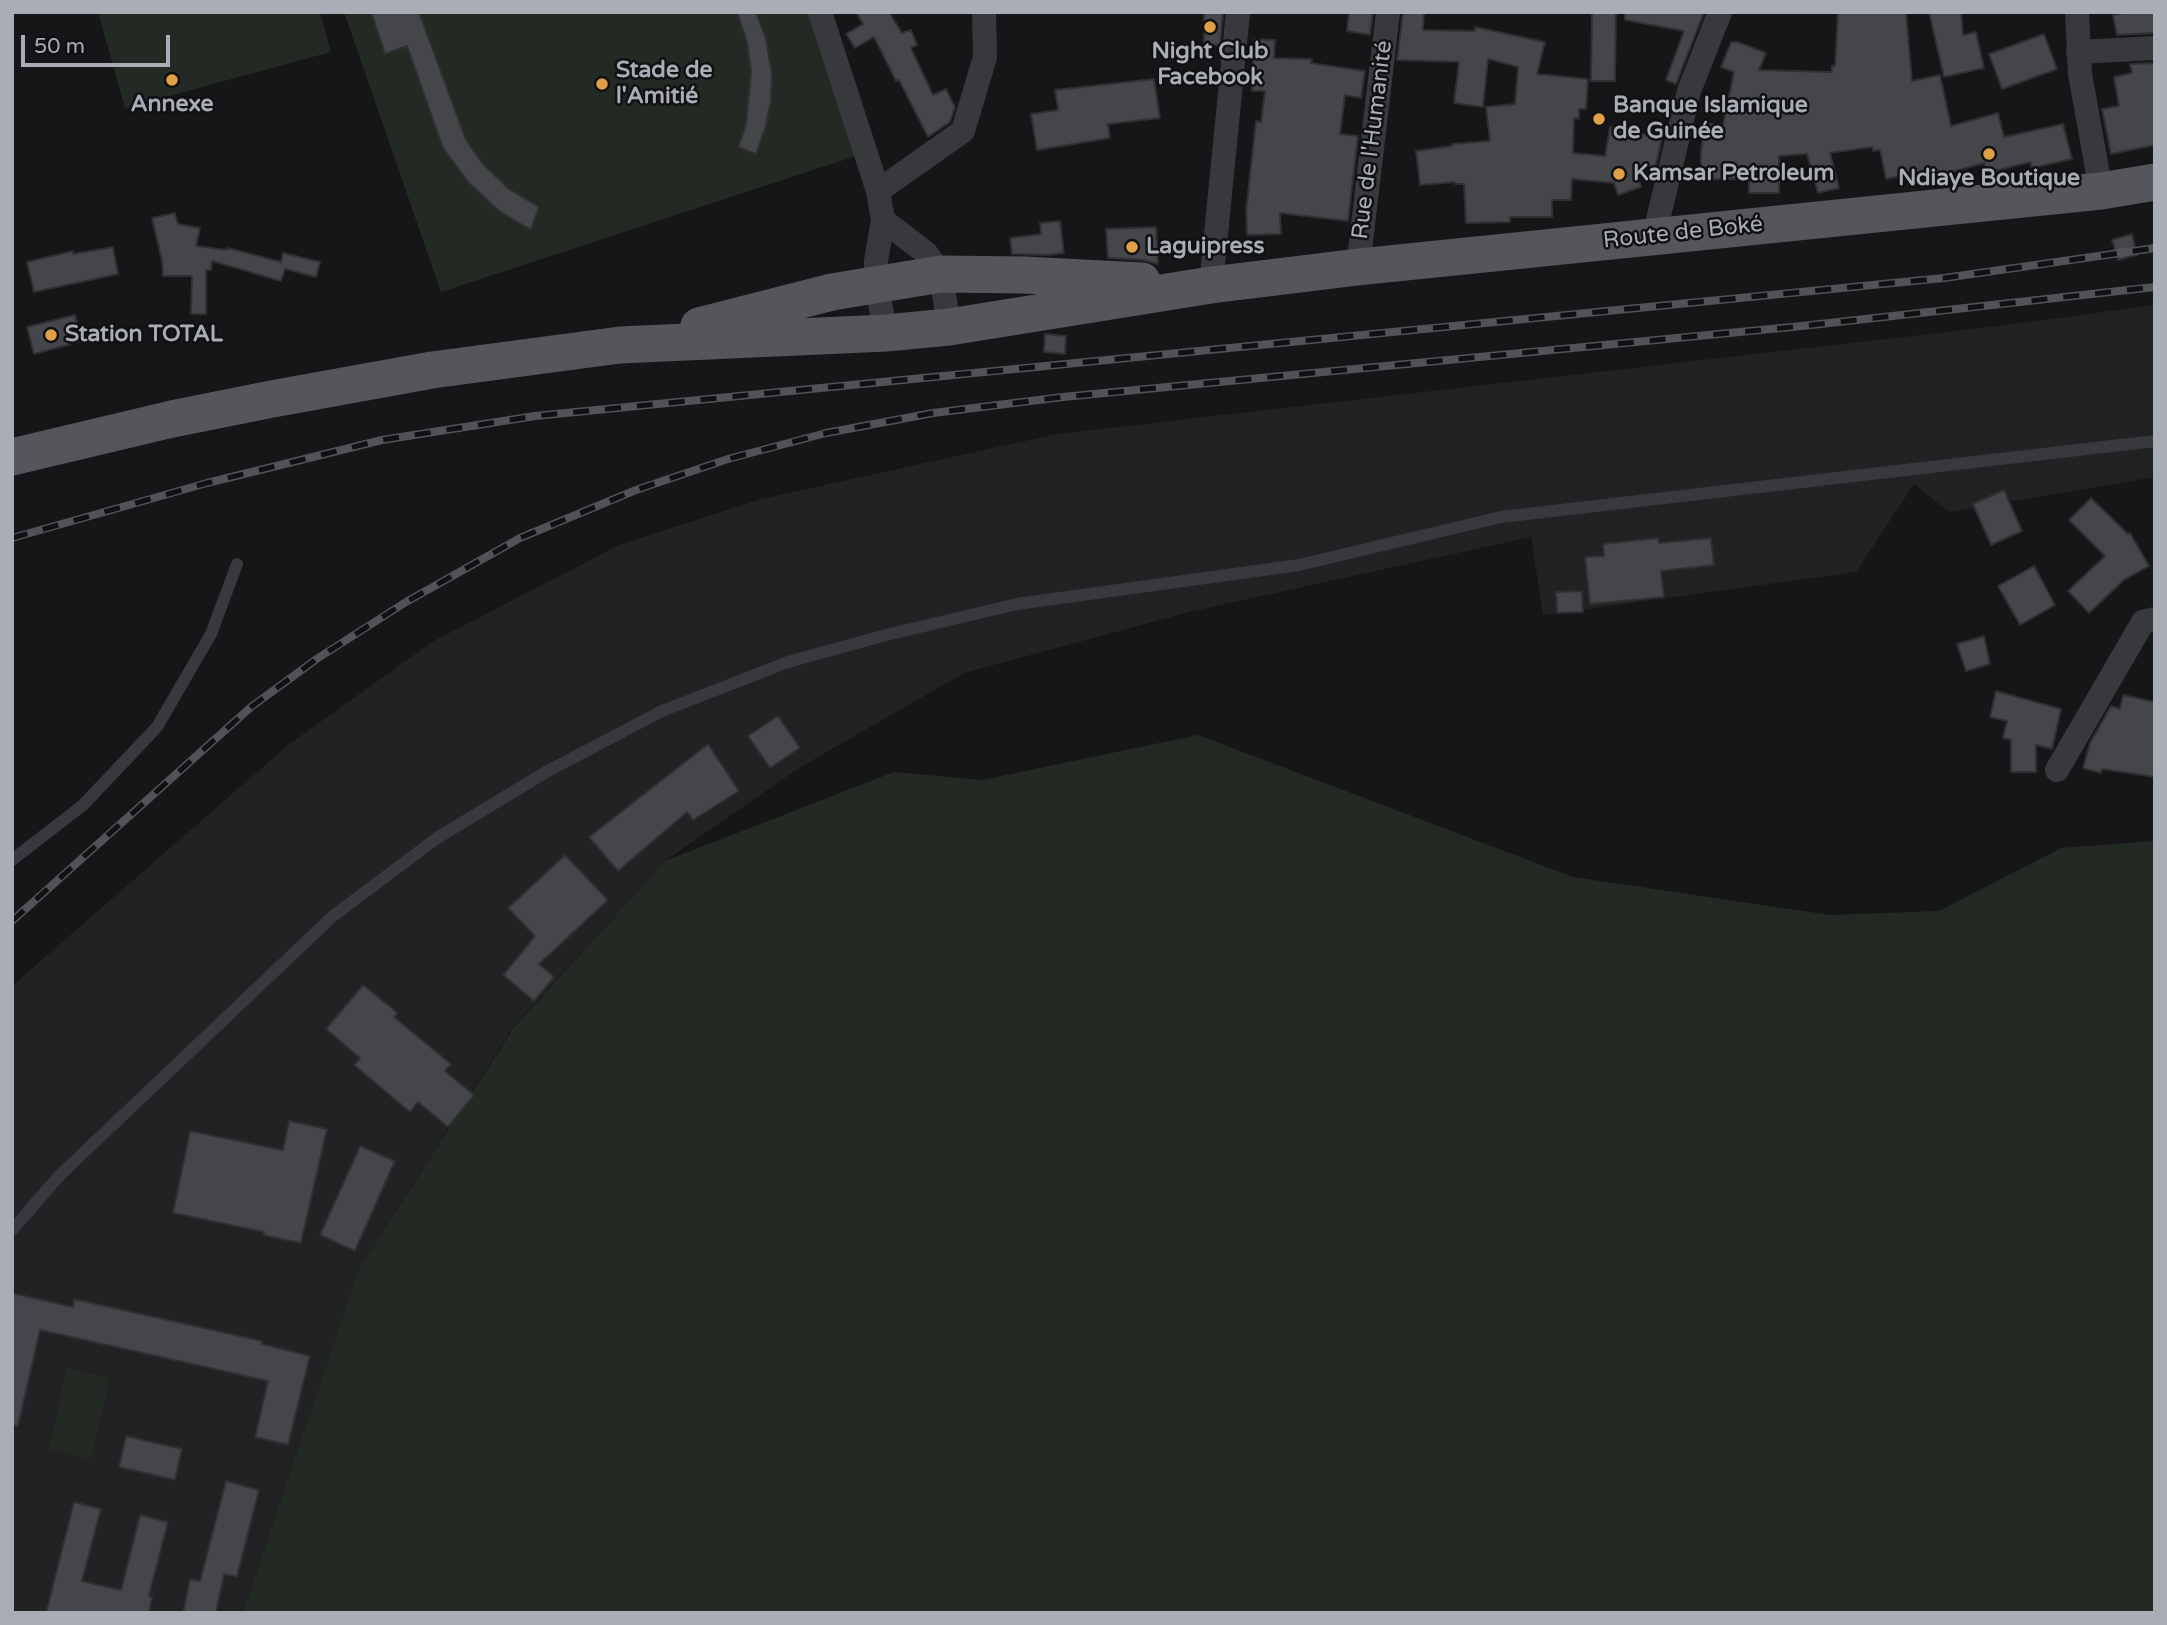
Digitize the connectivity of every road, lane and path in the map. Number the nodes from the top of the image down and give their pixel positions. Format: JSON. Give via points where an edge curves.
{"nodes":[{"id":1,"x":820,"y":12,"type":"edge"},
{"id":2,"x":984,"y":12,"type":"edge"},
{"id":3,"x":1238,"y":12,"type":"edge"},
{"id":4,"x":1388,"y":12,"type":"edge"},
{"id":5,"x":1720,"y":12,"type":"edge"},
{"id":6,"x":2077,"y":12,"type":"edge"},
{"id":7,"x":2155,"y":48,"type":"edge"},
{"id":8,"x":2078,"y":52,"type":"junction"},
{"id":9,"x":2155,"y":182,"type":"edge"},
{"id":10,"x":878,"y":191,"type":"junction"},
{"id":11,"x":2101,"y":191,"type":"junction"},
{"id":12,"x":883,"y":219,"type":"junction"},
{"id":13,"x":1654,"y":236,"type":"junction"},
{"id":14,"x":1358,"y":267,"type":"junction"},
{"id":15,"x":941,"y":274,"type":"junction"},
{"id":16,"x":876,"y":284,"type":"junction"},
{"id":17,"x":1211,"y":285,"type":"junction"},
{"id":18,"x":949,"y":327,"type":"junction"},
{"id":19,"x":886,"y":333,"type":"junction"},
{"id":20,"x":620,"y":345,"type":"junction"},
{"id":21,"x":2155,"y":441,"type":"edge"},
{"id":22,"x":12,"y":457,"type":"edge"},
{"id":23,"x":237,"y":564,"type":"dead end"},
{"id":24,"x":2155,"y":619,"type":"edge"},
{"id":25,"x":2057,"y":770,"type":"dead end"},
{"id":26,"x":12,"y":860,"type":"edge"},
{"id":27,"x":12,"y":1230,"type":"edge"}],
"edges":[{"from":1,"to":10,"type":"street"},
{"from":2,"to":10,"type":"street","via":[[985,57],[963,131]]},
{"from":3,"to":17,"type":"street"},
{"from":4,"to":14,"type":"street","name":"Rue de l'Humanité"},
{"from":5,"to":13,"type":"street","via":[[1689,91]]},
{"from":6,"to":8,"type":"street"},
{"from":7,"to":8,"type":"street"},
{"from":8,"to":11,"type":"street"},
{"from":9,"to":11,"type":"main road","name":"Route de Boké"},
{"from":10,"to":12,"type":"street"},
{"from":11,"to":13,"type":"main road","name":"Route de Boké"},
{"from":12,"to":15,"type":"street","via":[[926,253]]},
{"from":12,"to":16,"type":"street"},
{"from":13,"to":14,"type":"main road","name":"Route de Boké"},
{"from":14,"to":17,"type":"main road","name":"Route de Boké"},
{"from":15,"to":16,"type":"main road"},
{"from":15,"to":17,"type":"main road"},
{"from":15,"to":18,"type":"street"},
{"from":16,"to":19,"type":"street"},
{"from":16,"to":20,"type":"main road"},
{"from":17,"to":18,"type":"main road"},
{"from":18,"to":19,"type":"main road"},
{"from":19,"to":20,"type":"main road"},
{"from":20,"to":22,"type":"main road","via":[[432,370],[312,392]]},
{"from":21,"to":27,"type":"lane","via":[[1501,517],[1299,565],[1017,604],[788,662],[662,711],[546,772],[437,838],[333,916],[60,1175]]},
{"from":23,"to":26,"type":"lane","via":[[211,634],[157,727],[83,805]]},
{"from":24,"to":25,"type":"street","via":[[2143,622]]}]}
